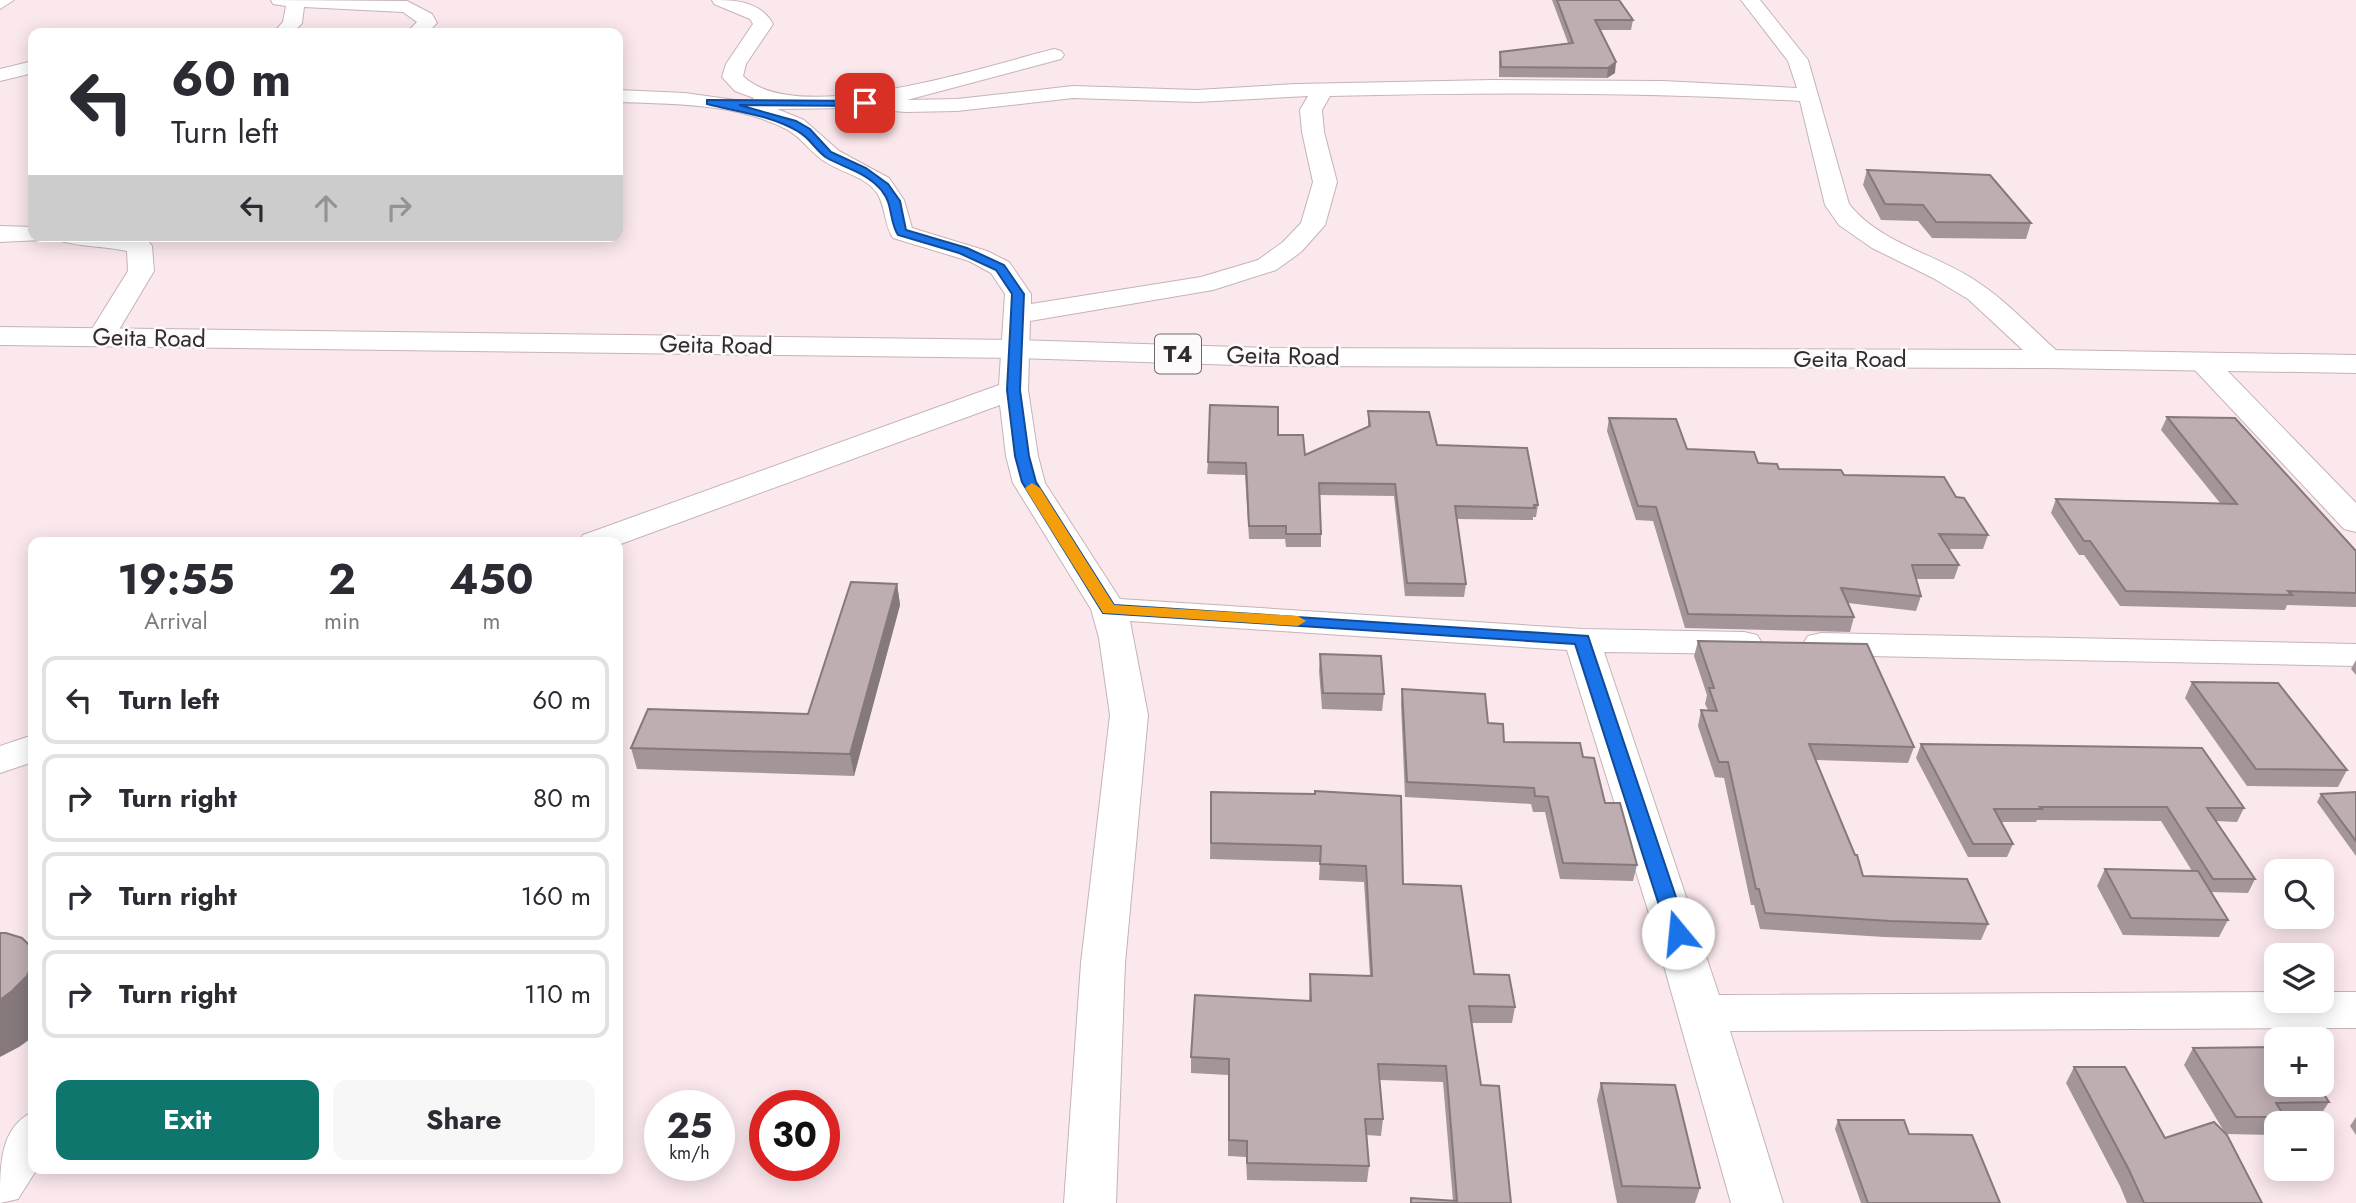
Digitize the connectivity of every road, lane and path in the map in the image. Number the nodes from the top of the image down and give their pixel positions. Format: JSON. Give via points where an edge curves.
{"nodes":[{"id":1,"x":721,"y":0,"type":"edge"},
{"id":2,"x":1751,"y":0,"type":"edge"},
{"id":3,"x":288,"y":1,"type":"edge"},
{"id":4,"x":352,"y":3,"type":"edge"},
{"id":5,"x":288,"y":28,"type":"edge"},
{"id":6,"x":422,"y":28,"type":"edge"},
{"id":7,"x":1054,"y":55,"type":"dead end"},
{"id":8,"x":28,"y":68,"type":"edge"},
{"id":9,"x":0,"y":75,"type":"edge"},
{"id":10,"x":0,"y":90,"type":"edge"},
{"id":11,"x":1322,"y":90,"type":"junction"},
{"id":12,"x":22,"y":91,"type":"dead end"},
{"id":13,"x":1808,"y":95,"type":"junction"},
{"id":14,"x":623,"y":96,"type":"edge"},
{"id":15,"x":849,"y":101,"type":"junction"},
{"id":16,"x":710,"y":102,"type":"junction"},
{"id":17,"x":793,"y":103,"type":"junction"},
{"id":18,"x":0,"y":234,"type":"edge"},
{"id":19,"x":28,"y":235,"type":"edge"},
{"id":20,"x":122,"y":242,"type":"edge"},
{"id":21,"x":1015,"y":332,"type":"junction"},
{"id":22,"x":0,"y":336,"type":"edge"},
{"id":23,"x":101,"y":337,"type":"junction"},
{"id":24,"x":2049,"y":359,"type":"junction"},
{"id":25,"x":2203,"y":362,"type":"junction"},
{"id":26,"x":2356,"y":364,"type":"edge"},
{"id":27,"x":1013,"y":390,"type":"junction"},
{"id":28,"x":2356,"y":522,"type":"edge"},
{"id":29,"x":609,"y":537,"type":"edge"},
{"id":30,"x":1109,"y":609,"type":"junction"},
{"id":31,"x":1582,"y":640,"type":"junction"},
{"id":32,"x":2356,"y":655,"type":"edge"},
{"id":33,"x":28,"y":750,"type":"edge"},
{"id":34,"x":0,"y":760,"type":"edge"},
{"id":35,"x":2356,"y":1010,"type":"edge"},
{"id":36,"x":1703,"y":1013,"type":"junction"},
{"id":37,"x":28,"y":1141,"type":"edge"},
{"id":38,"x":0,"y":1183,"type":"edge"},
{"id":39,"x":1090,"y":1203,"type":"edge"},
{"id":40,"x":1756,"y":1203,"type":"edge"}],
"edges":[{"from":1,"to":17,"type":"street","via":[[758,15],[763,24],[732,77],[742,87]]},
{"from":2,"to":13,"type":"street","via":[[1798,60]]},
{"from":3,"to":4,"type":"street"},
{"from":3,"to":5,"type":"street","via":[[292,23]]},
{"from":4,"to":6,"type":"street","via":[[413,9],[425,18],[427,23]]},
{"from":7,"to":15,"type":"street","via":[[895,96]]},
{"from":8,"to":9,"type":"street"},
{"from":10,"to":12,"type":"street"},
{"from":11,"to":13,"type":"street","via":[[1663,86]]},
{"from":11,"to":15,"type":"street","via":[[1197,96],[1073,92],[957,105]]},
{"from":11,"to":21,"type":"street","via":[[1311,110],[1325,182],[1317,212],[1313,225],[1275,259],[1204,284]]},
{"from":13,"to":24,"type":"street","via":[[1842,214],[1874,237],[1976,292]]},
{"from":14,"to":16,"type":"street"},
{"from":15,"to":17,"type":"street"},
{"from":16,"to":17,"type":"street"},
{"from":16,"to":21,"type":"street","via":[[792,123],[806,131],[827,154],[884,186],[895,201],[902,233],[963,250],[1000,268],[1018,294]]},
{"from":18,"to":19,"type":"street"},
{"from":20,"to":23,"type":"street","via":[[139,246],[141,271]]},
{"from":21,"to":23,"type":"highway","name":"Geita Road","number":"T4"},
{"from":21,"to":24,"type":"highway","name":"Geita Road","number":"T4","via":[[1270,357]]},
{"from":21,"to":27,"type":"street"},
{"from":22,"to":23,"type":"highway","name":"Geita Road","number":"T4"},
{"from":24,"to":25,"type":"highway","name":"Geita Road","number":"T4"},
{"from":25,"to":26,"type":"highway","name":"Geita Road","number":"T4"},
{"from":25,"to":28,"type":"street"},
{"from":27,"to":29,"type":"street"},
{"from":27,"to":30,"type":"street","via":[[1029,482]]},
{"from":30,"to":31,"type":"street"},
{"from":30,"to":39,"type":"street","via":[[1129,715],[1103,963]]},
{"from":31,"to":32,"type":"street"},
{"from":31,"to":36,"type":"street"},
{"from":33,"to":34,"type":"street"},
{"from":35,"to":36,"type":"street"},
{"from":36,"to":40,"type":"street"},
{"from":37,"to":38,"type":"street"}]}
